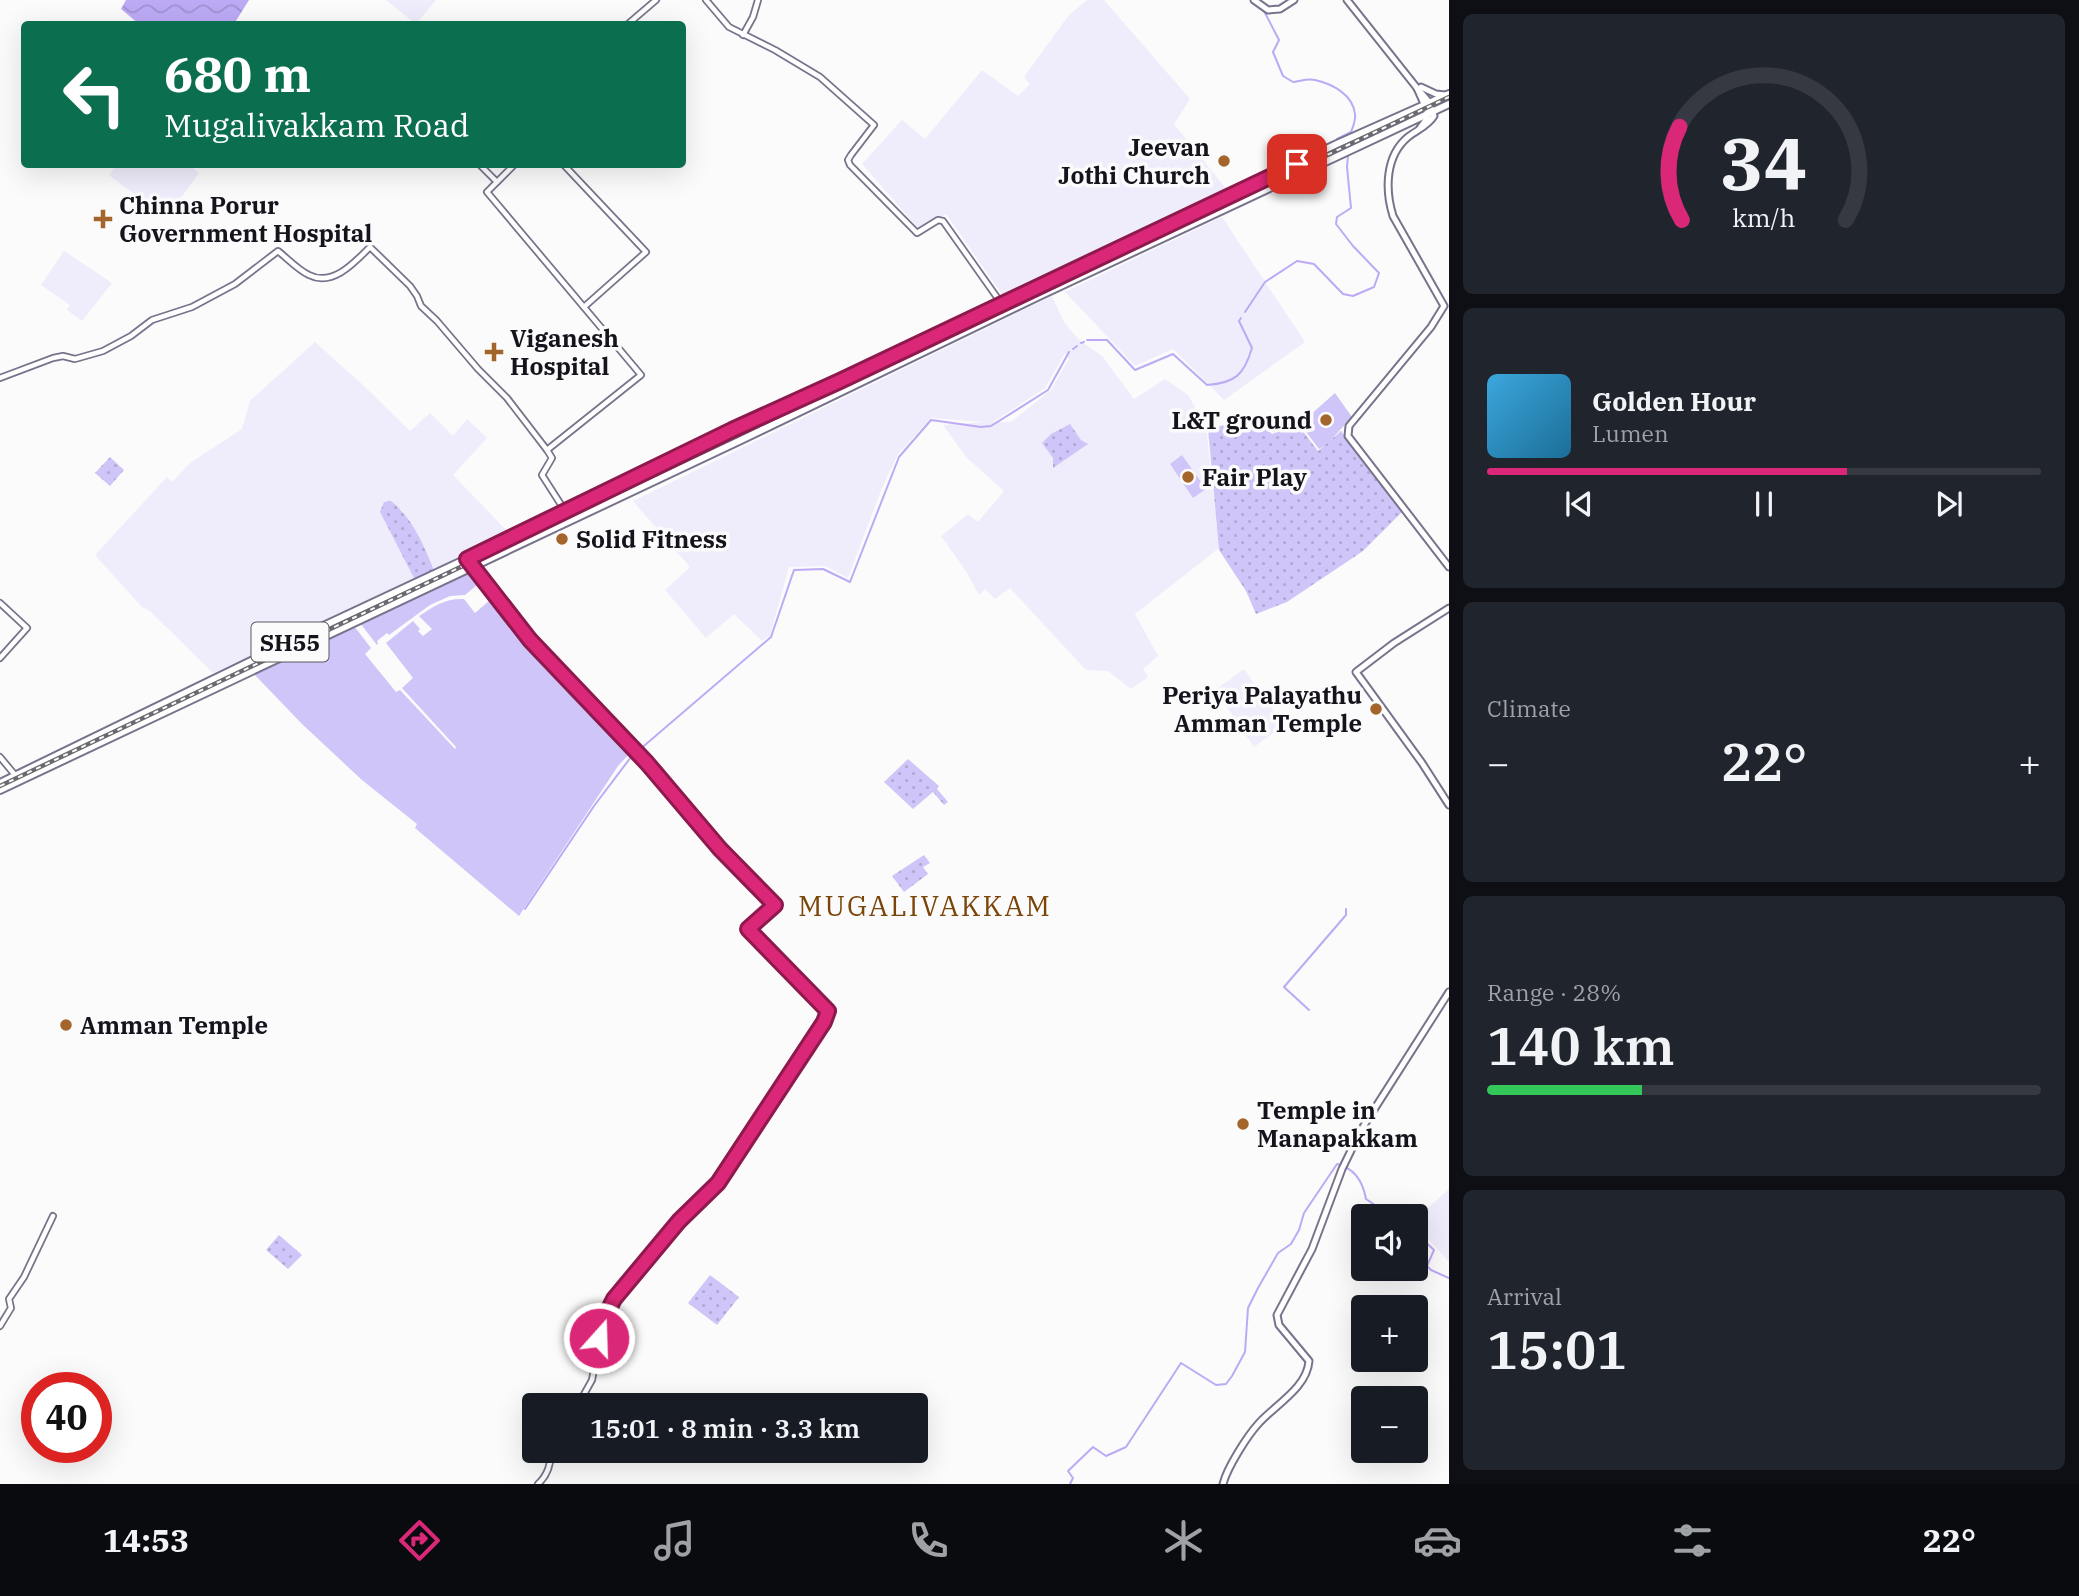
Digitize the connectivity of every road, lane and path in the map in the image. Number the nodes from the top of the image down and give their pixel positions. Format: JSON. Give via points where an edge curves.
{"nodes":[{"id":1,"x":656,"y":0,"type":"edge"},
{"id":2,"x":706,"y":0,"type":"edge"},
{"id":3,"x":758,"y":0,"type":"edge"},
{"id":4,"x":1254,"y":0,"type":"edge"},
{"id":5,"x":1294,"y":0,"type":"edge"},
{"id":6,"x":1347,"y":0,"type":"edge"},
{"id":7,"x":632,"y":21,"type":"edge"},
{"id":8,"x":743,"y":35,"type":"junction"},
{"id":9,"x":1412,"y":82,"type":"junction"},
{"id":10,"x":1448,"y":95,"type":"edge"},
{"id":11,"x":1427,"y":103,"type":"junction"},
{"id":12,"x":1449,"y":104,"type":"edge"},
{"id":13,"x":1431,"y":112,"type":"junction"},
{"id":14,"x":483,"y":168,"type":"edge"},
{"id":15,"x":511,"y":168,"type":"edge"},
{"id":16,"x":567,"y":168,"type":"edge"},
{"id":17,"x":497,"y":182,"type":"junction"},
{"id":18,"x":1001,"y":303,"type":"junction"},
{"id":19,"x":584,"y":307,"type":"junction"},
{"id":20,"x":0,"y":378,"type":"edge"},
{"id":21,"x":547,"y":450,"type":"junction"},
{"id":22,"x":565,"y":511,"type":"junction"},
{"id":23,"x":550,"y":518,"type":"junction"},
{"id":24,"x":554,"y":527,"type":"junction"},
{"id":25,"x":467,"y":559,"type":"junction"},
{"id":26,"x":473,"y":566,"type":"junction"},
{"id":27,"x":1449,"y":567,"type":"edge"},
{"id":28,"x":0,"y":603,"type":"edge"},
{"id":29,"x":1449,"y":608,"type":"edge"},
{"id":30,"x":359,"y":610,"type":"junction"},
{"id":31,"x":363,"y":618,"type":"junction"},
{"id":32,"x":0,"y":658,"type":"edge"},
{"id":33,"x":0,"y":757,"type":"edge"},
{"id":34,"x":46,"y":764,"type":"junction"},
{"id":35,"x":14,"y":779,"type":"junction"},
{"id":36,"x":0,"y":783,"type":"edge"},
{"id":37,"x":0,"y":790,"type":"edge"},
{"id":38,"x":1449,"y":804,"type":"edge"},
{"id":39,"x":1449,"y":992,"type":"edge"},
{"id":40,"x":53,"y":1216,"type":"dead end"},
{"id":41,"x":0,"y":1326,"type":"edge"},
{"id":42,"x":585,"y":1393,"type":"edge"},
{"id":43,"x":550,"y":1463,"type":"edge"},
{"id":44,"x":538,"y":1484,"type":"edge"},
{"id":45,"x":1223,"y":1484,"type":"edge"}],
"edges":[{"from":1,"to":7,"type":"street"},
{"from":2,"to":8,"type":"street","via":[[729,27]]},
{"from":3,"to":8,"type":"street"},
{"from":4,"to":5,"type":"main road","via":[[1269,10]]},
{"from":6,"to":9,"type":"main road"},
{"from":8,"to":18,"type":"street","via":[[820,77],[874,125],[848,160],[850,165],[917,233],[938,220],[943,222]]},
{"from":9,"to":10,"type":"main road"},
{"from":9,"to":11,"type":"main road"},
{"from":10,"to":11,"type":"main road","number":"SH55"},
{"from":11,"to":13,"type":"main road"},
{"from":11,"to":18,"type":"main road","number":"SH55"},
{"from":12,"to":13,"type":"main road","number":"SH55"},
{"from":13,"to":24,"type":"main road","number":"SH55"},
{"from":13,"to":27,"type":"main road","via":[[1432,121],[1395,153],[1388,177],[1389,203],[1444,306],[1349,426],[1348,436]]},
{"from":14,"to":17,"type":"street"},
{"from":15,"to":17,"type":"street"},
{"from":16,"to":19,"type":"street","via":[[646,252]]},
{"from":17,"to":19,"type":"street","via":[[487,192]]},
{"from":18,"to":22,"type":"main road","number":"SH55"},
{"from":19,"to":21,"type":"street","via":[[640,375]]},
{"from":20,"to":21,"type":"street","via":[[53,358],[75,359],[103,351],[152,320],[192,307],[234,284],[278,251],[310,276],[325,277],[353,264],[370,247],[410,286],[421,306],[507,398]]},
{"from":21,"to":22,"type":"street","via":[[552,458],[542,475]]},
{"from":22,"to":23,"type":"main road","number":"SH55"},
{"from":23,"to":24,"type":"main road"},
{"from":23,"to":25,"type":"main road","number":"SH55"},
{"from":24,"to":26,"type":"main road","number":"SH55"},
{"from":25,"to":26,"type":"street"},
{"from":25,"to":30,"type":"main road","number":"SH55"},
{"from":26,"to":31,"type":"main road","number":"SH55"},
{"from":26,"to":42,"type":"street","via":[[530,640],[775,905],[748,929],[828,1011],[718,1183],[679,1221],[614,1299],[603,1321],[592,1381]]},
{"from":28,"to":32,"type":"street","via":[[27,628]]},
{"from":29,"to":38,"type":"main road","via":[[1356,672]]},
{"from":30,"to":31,"type":"main road"},
{"from":30,"to":34,"type":"main road","number":"SH55"},
{"from":31,"to":34,"type":"main road","number":"SH55"},
{"from":33,"to":35,"type":"street"},
{"from":34,"to":35,"type":"main road","number":"SH55"},
{"from":35,"to":36,"type":"main road","number":"SH55"},
{"from":35,"to":37,"type":"main road","number":"SH55"},
{"from":39,"to":45,"type":"main road","via":[[1368,1119],[1344,1165],[1312,1249],[1277,1315],[1279,1325],[1309,1361],[1308,1369],[1297,1387],[1258,1423]]},
{"from":40,"to":41,"type":"street","via":[[9,1299],[11,1308]]},
{"from":43,"to":44,"type":"street"}]}
